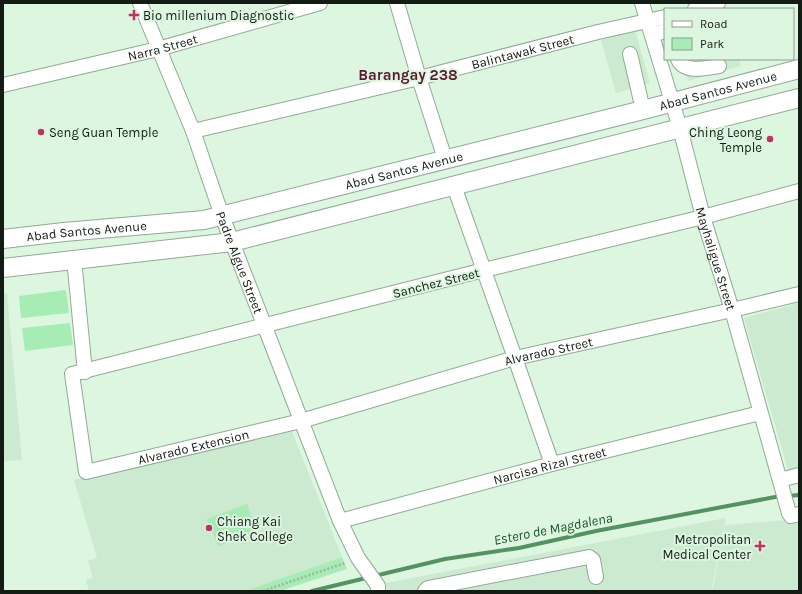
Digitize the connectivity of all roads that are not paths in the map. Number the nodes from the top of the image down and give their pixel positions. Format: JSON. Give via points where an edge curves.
{"nodes":[{"id":1,"x":140,"y":3,"type":"edge"},
{"id":2,"x":320,"y":3,"type":"edge"},
{"id":3,"x":397,"y":3,"type":"edge"},
{"id":4,"x":642,"y":3,"type":"edge"},
{"id":5,"x":718,"y":3,"type":"edge"},
{"id":6,"x":699,"y":8,"type":"edge"},
{"id":7,"x":664,"y":18,"type":"edge"},
{"id":8,"x":655,"y":29,"type":"edge"},
{"id":9,"x":158,"y":49,"type":"junction"},
{"id":10,"x":630,"y":54,"type":"dead end"},
{"id":11,"x":678,"y":60,"type":"edge"},
{"id":12,"x":718,"y":62,"type":"edge"},
{"id":13,"x":799,"y":69,"type":"edge"},
{"id":14,"x":419,"y":78,"type":"junction"},
{"id":15,"x":3,"y":85,"type":"edge"},
{"id":16,"x":725,"y":88,"type":"junction"},
{"id":17,"x":799,"y":98,"type":"edge"},
{"id":18,"x":672,"y":102,"type":"junction"},
{"id":19,"x":643,"y":110,"type":"junction"},
{"id":20,"x":680,"y":128,"type":"junction"},
{"id":21,"x":193,"y":131,"type":"junction"},
{"id":22,"x":445,"y":159,"type":"junction"},
{"id":23,"x":454,"y":186,"type":"junction"},
{"id":24,"x":799,"y":191,"type":"edge"},
{"id":25,"x":222,"y":216,"type":"junction"},
{"id":26,"x":703,"y":217,"type":"junction"},
{"id":27,"x":3,"y":239,"type":"edge"},
{"id":28,"x":232,"y":242,"type":"junction"},
{"id":29,"x":74,"y":259,"type":"junction"},
{"id":30,"x":3,"y":268,"type":"edge"},
{"id":31,"x":484,"y":270,"type":"junction"},
{"id":32,"x":799,"y":294,"type":"edge"},
{"id":33,"x":732,"y":310,"type":"junction"},
{"id":34,"x":264,"y":326,"type":"junction"},
{"id":35,"x":515,"y":358,"type":"junction"},
{"id":36,"x":79,"y":373,"type":"junction"},
{"id":37,"x":760,"y":413,"type":"junction"},
{"id":38,"x":301,"y":421,"type":"junction"},
{"id":39,"x":552,"y":464,"type":"junction"},
{"id":40,"x":799,"y":475,"type":"edge"},
{"id":41,"x":780,"y":480,"type":"junction"},
{"id":42,"x":792,"y":511,"type":"edge"},
{"id":43,"x":340,"y":521,"type":"junction"},
{"id":44,"x":596,"y":577,"type":"dead end"},
{"id":45,"x":378,"y":588,"type":"edge"},
{"id":46,"x":425,"y":591,"type":"edge"}],
"edges":[{"from":1,"to":9,"type":"street","name":"Padre Algue Street"},
{"from":2,"to":9,"type":"street","name":"Narra Street"},
{"from":3,"to":14,"type":"street"},
{"from":4,"to":8,"type":"street","name":"Mayhaligue Street"},
{"from":5,"to":6,"type":"street"},
{"from":7,"to":8,"type":"street","name":"Balintawak Street"},
{"from":8,"to":14,"type":"street","name":"Balintawak Street","via":[[591,34]]},
{"from":8,"to":18,"type":"street","name":"Mayhaligue Street"},
{"from":9,"to":15,"type":"street","name":"Narra Street"},
{"from":9,"to":21,"type":"street","name":"Padre Algue Street"},
{"from":10,"to":19,"type":"street"},
{"from":11,"to":12,"type":"street","via":[[689,68],[705,68]]},
{"from":12,"to":16,"type":"street"},
{"from":13,"to":16,"type":"main road","name":"Abad Santos Avenue"},
{"from":14,"to":21,"type":"street","name":"Balintawak Street"},
{"from":14,"to":22,"type":"street"},
{"from":16,"to":18,"type":"main road","name":"Abad Santos Avenue"},
{"from":17,"to":20,"type":"main road","name":"Abad Santos Avenue"},
{"from":18,"to":19,"type":"main road","name":"Abad Santos Avenue"},
{"from":18,"to":20,"type":"street","name":"Mayhaligue Street"},
{"from":19,"to":22,"type":"main road","name":"Abad Santos Avenue"},
{"from":20,"to":23,"type":"main road","name":"Abad Santos Avenue"},
{"from":20,"to":26,"type":"street","name":"Mayhaligue Street"},
{"from":21,"to":25,"type":"street","name":"Padre Algue Street"},
{"from":22,"to":25,"type":"main road","name":"Abad Santos Avenue"},
{"from":23,"to":28,"type":"main road","name":"Abad Santos Avenue"},
{"from":23,"to":31,"type":"street"},
{"from":24,"to":26,"type":"street","name":"Sanchez Street"},
{"from":25,"to":27,"type":"main road","name":"Abad Santos Avenue","via":[[204,220]]},
{"from":25,"to":28,"type":"street","name":"Padre Algue Street"},
{"from":26,"to":31,"type":"street","name":"Sanchez Street"},
{"from":26,"to":33,"type":"street","name":"Mayhaligue Street"},
{"from":28,"to":29,"type":"main road","name":"Abad Santos Avenue"},
{"from":28,"to":34,"type":"street","name":"Padre Algue Street"},
{"from":29,"to":30,"type":"main road","name":"Abad Santos Avenue"},
{"from":29,"to":36,"type":"street"},
{"from":31,"to":34,"type":"street","name":"Sanchez Street"},
{"from":31,"to":35,"type":"street"},
{"from":32,"to":33,"type":"street","name":"Alvarado Street","via":[[778,304]]},
{"from":33,"to":35,"type":"street","name":"Alvarado Street"},
{"from":33,"to":37,"type":"street","name":"Mayhaligue Street"},
{"from":34,"to":36,"type":"street","name":"Sanchez Street"},
{"from":34,"to":38,"type":"street","name":"Padre Algue Street"},
{"from":35,"to":38,"type":"street","name":"Alvarado Street"},
{"from":35,"to":39,"type":"street"},
{"from":36,"to":38,"type":"street","name":"Alvarado Extension","via":[[86,472]]},
{"from":37,"to":39,"type":"street","name":"Narcisa Rizal Street"},
{"from":37,"to":41,"type":"street","name":"Mayhaligue Street"},
{"from":38,"to":43,"type":"street","name":"Padre Algue Street"},
{"from":39,"to":43,"type":"street","name":"Narcisa Rizal Street"},
{"from":40,"to":41,"type":"street"},
{"from":41,"to":42,"type":"street","name":"Mayhaligue Street"},
{"from":43,"to":45,"type":"street","name":"Padre Algue Street","via":[[359,560]]},
{"from":44,"to":46,"type":"street","via":[[593,560],[589,557],[428,588]]}]}
